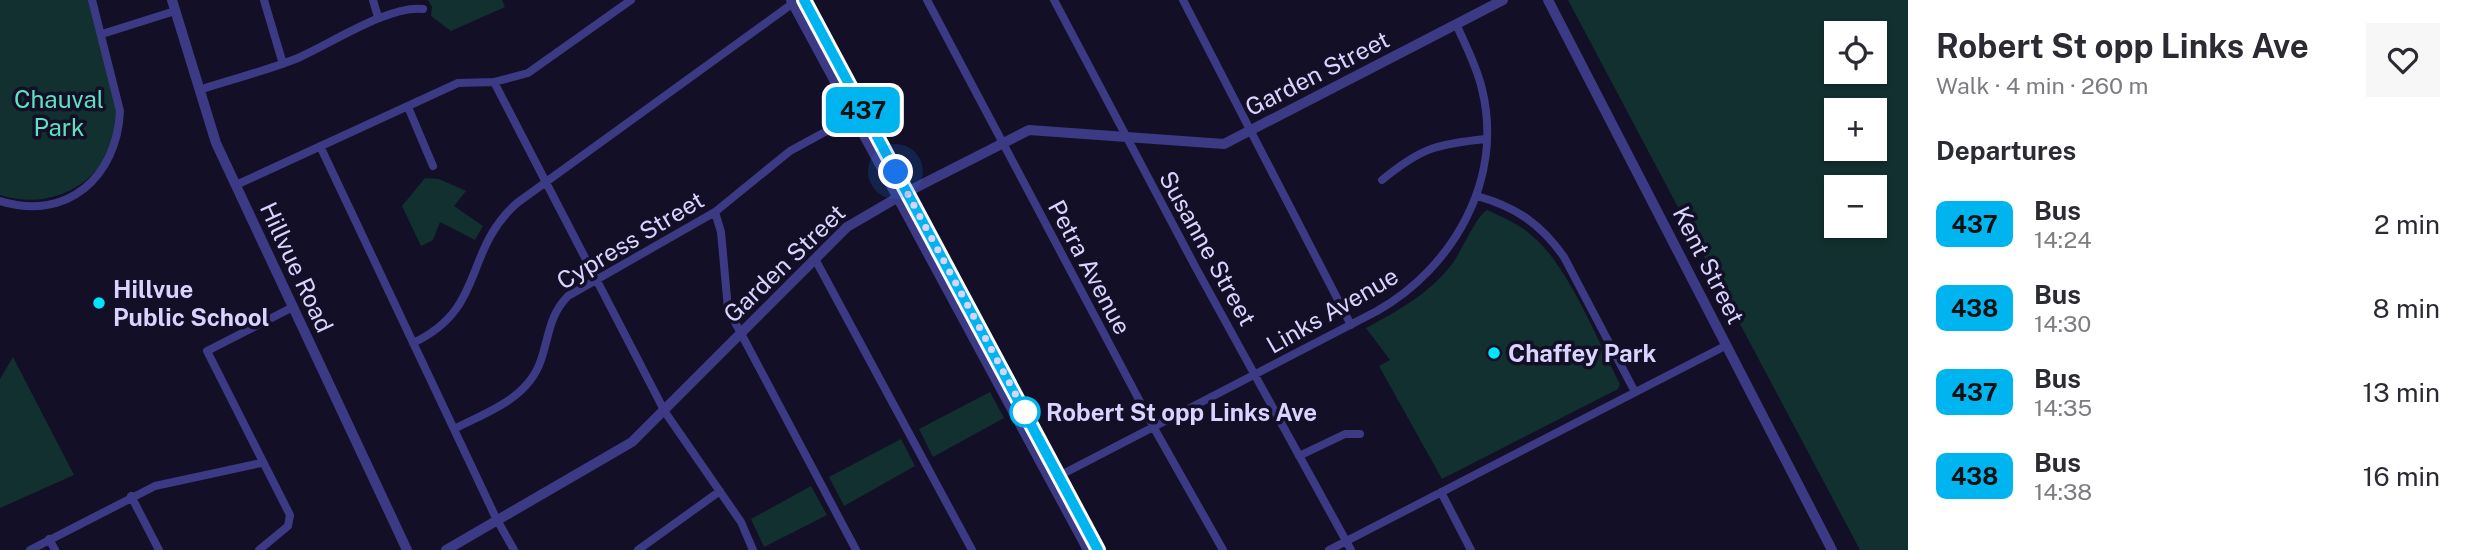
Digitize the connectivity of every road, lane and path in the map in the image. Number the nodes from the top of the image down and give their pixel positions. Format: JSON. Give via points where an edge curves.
{"nodes":[{"id":1,"x":92,"y":0,"type":"edge"},
{"id":2,"x":264,"y":0,"type":"edge"},
{"id":3,"x":373,"y":0,"type":"edge"},
{"id":4,"x":631,"y":0,"type":"edge"},
{"id":5,"x":927,"y":0,"type":"edge"},
{"id":6,"x":1054,"y":0,"type":"edge"},
{"id":7,"x":1183,"y":0,"type":"edge"},
{"id":8,"x":1503,"y":0,"type":"edge"},
{"id":9,"x":1548,"y":0,"type":"edge"},
{"id":10,"x":796,"y":1,"type":"edge"},
{"id":11,"x":174,"y":6,"type":"edge"},
{"id":12,"x":423,"y":9,"type":"dead end"},
{"id":13,"x":379,"y":18,"type":"junction"},
{"id":14,"x":1456,"y":24,"type":"junction"},
{"id":15,"x":102,"y":34,"type":"junction"},
{"id":16,"x":283,"y":64,"type":"junction"},
{"id":17,"x":494,"y":82,"type":"junction"},
{"id":18,"x":199,"y":90,"type":"junction"},
{"id":19,"x":408,"y":107,"type":"junction"},
{"id":20,"x":864,"y":111,"type":"junction"},
{"id":21,"x":853,"y":117,"type":"junction"},
{"id":22,"x":1250,"y":131,"type":"junction"},
{"id":23,"x":1126,"y":137,"type":"junction"},
{"id":24,"x":1486,"y":139,"type":"junction"},
{"id":25,"x":1002,"y":144,"type":"junction"},
{"id":26,"x":320,"y":146,"type":"junction"},
{"id":27,"x":433,"y":166,"type":"dead end"},
{"id":28,"x":1382,"y":180,"type":"dead end"},
{"id":29,"x":546,"y":181,"type":"junction"},
{"id":30,"x":236,"y":185,"type":"junction"},
{"id":31,"x":902,"y":195,"type":"junction"},
{"id":32,"x":1478,"y":195,"type":"junction"},
{"id":33,"x":0,"y":201,"type":"edge"},
{"id":34,"x":715,"y":212,"type":"junction"},
{"id":35,"x":815,"y":259,"type":"junction"},
{"id":36,"x":594,"y":279,"type":"junction"},
{"id":37,"x":293,"y":307,"type":"junction"},
{"id":38,"x":1351,"y":325,"type":"junction"},
{"id":39,"x":741,"y":334,"type":"junction"},
{"id":40,"x":413,"y":343,"type":"junction"},
{"id":41,"x":1727,"y":345,"type":"junction"},
{"id":42,"x":1256,"y":376,"type":"junction"},
{"id":43,"x":1635,"y":392,"type":"junction"},
{"id":44,"x":665,"y":412,"type":"junction"},
{"id":45,"x":1154,"y":428,"type":"junction"},
{"id":46,"x":454,"y":429,"type":"junction"},
{"id":47,"x":1360,"y":434,"type":"dead end"},
{"id":48,"x":1299,"y":456,"type":"junction"},
{"id":49,"x":261,"y":463,"type":"junction"},
{"id":50,"x":1055,"y":478,"type":"junction"},
{"id":51,"x":720,"y":491,"type":"junction"},
{"id":52,"x":1441,"y":492,"type":"junction"},
{"id":53,"x":131,"y":496,"type":"junction"},
{"id":54,"x":496,"y":519,"type":"junction"},
{"id":55,"x":49,"y":539,"type":"junction"},
{"id":56,"x":1346,"y":541,"type":"junction"},
{"id":57,"x":407,"y":548,"type":"edge"},
{"id":58,"x":30,"y":550,"type":"edge"},
{"id":59,"x":55,"y":550,"type":"edge"},
{"id":60,"x":159,"y":550,"type":"edge"},
{"id":61,"x":260,"y":550,"type":"edge"},
{"id":62,"x":446,"y":550,"type":"edge"},
{"id":63,"x":514,"y":550,"type":"edge"},
{"id":64,"x":638,"y":550,"type":"edge"},
{"id":65,"x":754,"y":550,"type":"edge"},
{"id":66,"x":856,"y":550,"type":"edge"},
{"id":67,"x":972,"y":550,"type":"edge"},
{"id":68,"x":1088,"y":550,"type":"edge"},
{"id":69,"x":1098,"y":550,"type":"edge"},
{"id":70,"x":1223,"y":550,"type":"edge"},
{"id":71,"x":1329,"y":550,"type":"edge"},
{"id":72,"x":1351,"y":550,"type":"edge"},
{"id":73,"x":1471,"y":550,"type":"edge"},
{"id":74,"x":1832,"y":550,"type":"edge"}],
"edges":[{"from":1,"to":15,"type":"street"},
{"from":2,"to":16,"type":"street"},
{"from":3,"to":13,"type":"street"},
{"from":4,"to":17,"type":"street","via":[[528,73]]},
{"from":5,"to":25,"type":"street","name":"Petra Avenue"},
{"from":6,"to":23,"type":"street","name":"Susanne Street"},
{"from":7,"to":22,"type":"street"},
{"from":8,"to":14,"type":"street","name":"Garden Street"},
{"from":9,"to":41,"type":"street","name":"Kent Street"},
{"from":10,"to":20,"type":"street"},
{"from":10,"to":21,"type":"street"},
{"from":10,"to":29,"type":"street"},
{"from":11,"to":15,"type":"street"},
{"from":11,"to":18,"type":"street","name":"Hillvue Road"},
{"from":12,"to":13,"type":"street","via":[[407,8]]},
{"from":13,"to":16,"type":"street"},
{"from":14,"to":22,"type":"street","name":"Garden Street"},
{"from":14,"to":24,"type":"street","name":"Links Avenue","via":[[1482,88]]},
{"from":15,"to":33,"type":"street","via":[[120,111],[116,145],[104,169],[85,188],[60,202],[30,206]]},
{"from":16,"to":18,"type":"street"},
{"from":17,"to":19,"type":"street","via":[[458,83]]},
{"from":17,"to":29,"type":"street"},
{"from":18,"to":30,"type":"street","name":"Hillvue Road"},
{"from":19,"to":26,"type":"street"},
{"from":19,"to":27,"type":"street"},
{"from":20,"to":21,"type":"street","name":"Cypress Street"},
{"from":20,"to":31,"type":"street"},
{"from":21,"to":31,"type":"street"},
{"from":21,"to":34,"type":"street","name":"Cypress Street","via":[[790,150]]},
{"from":22,"to":23,"type":"street","name":"Garden Street","via":[[1218,145]]},
{"from":22,"to":38,"type":"street"},
{"from":23,"to":25,"type":"street","name":"Garden Street","via":[[1033,130]]},
{"from":23,"to":42,"type":"street","name":"Susanne Street"},
{"from":24,"to":28,"type":"street","via":[[1418,152]]},
{"from":24,"to":32,"type":"street","name":"Links Avenue"},
{"from":25,"to":31,"type":"street","name":"Garden Street"},
{"from":25,"to":45,"type":"street","name":"Petra Avenue"},
{"from":26,"to":30,"type":"street"},
{"from":26,"to":40,"type":"street"},
{"from":29,"to":36,"type":"street"},
{"from":29,"to":40,"type":"street","via":[[510,209],[490,233],[454,315],[434,333]]},
{"from":30,"to":37,"type":"street","name":"Hillvue Road"},
{"from":31,"to":35,"type":"street","name":"Garden Street","via":[[853,222]]},
{"from":31,"to":50,"type":"street"},
{"from":32,"to":38,"type":"street","name":"Links Avenue","via":[[1454,241],[1424,278],[1394,302]]},
{"from":32,"to":43,"type":"street","via":[[1518,211],[1552,240]]},
{"from":34,"to":36,"type":"street","name":"Cypress Street"},
{"from":34,"to":39,"type":"street","via":[[727,309]]},
{"from":35,"to":39,"type":"street","name":"Garden Street"},
{"from":35,"to":67,"type":"street"},
{"from":36,"to":44,"type":"street"},
{"from":36,"to":46,"type":"street","name":"Cypress Street","via":[[568,296],[554,313],[541,362],[527,386]]},
{"from":37,"to":49,"type":"street","via":[[207,352]]},
{"from":37,"to":57,"type":"street","name":"Hillvue Road"},
{"from":38,"to":42,"type":"street","name":"Links Avenue"},
{"from":39,"to":44,"type":"street","name":"Garden Street"},
{"from":39,"to":66,"type":"street"},
{"from":40,"to":46,"type":"street"},
{"from":41,"to":43,"type":"street"},
{"from":41,"to":74,"type":"street","name":"Kent Street"},
{"from":42,"to":45,"type":"street","name":"Links Avenue"},
{"from":42,"to":48,"type":"street","name":"Susanne Street"},
{"from":43,"to":52,"type":"street"},
{"from":44,"to":51,"type":"street"},
{"from":44,"to":54,"type":"street","name":"Garden Street","via":[[617,453]]},
{"from":45,"to":50,"type":"street","name":"Links Avenue"},
{"from":45,"to":70,"type":"street","name":"Petra Avenue"},
{"from":46,"to":54,"type":"street"},
{"from":47,"to":48,"type":"street","via":[[1345,434]]},
{"from":48,"to":56,"type":"street","name":"Susanne Street"},
{"from":49,"to":53,"type":"street","via":[[155,486]]},
{"from":49,"to":61,"type":"street","via":[[289,515],[288,526]]},
{"from":50,"to":68,"type":"street"},
{"from":50,"to":69,"type":"street"},
{"from":51,"to":64,"type":"street"},
{"from":51,"to":65,"type":"street"},
{"from":52,"to":56,"type":"street"},
{"from":52,"to":73,"type":"street"},
{"from":53,"to":55,"type":"street"},
{"from":53,"to":60,"type":"street"},
{"from":54,"to":62,"type":"street","name":"Garden Street"},
{"from":54,"to":63,"type":"street"},
{"from":55,"to":58,"type":"street"},
{"from":55,"to":59,"type":"street"},
{"from":56,"to":71,"type":"street"},
{"from":56,"to":72,"type":"street","name":"Susanne Street"}]}
